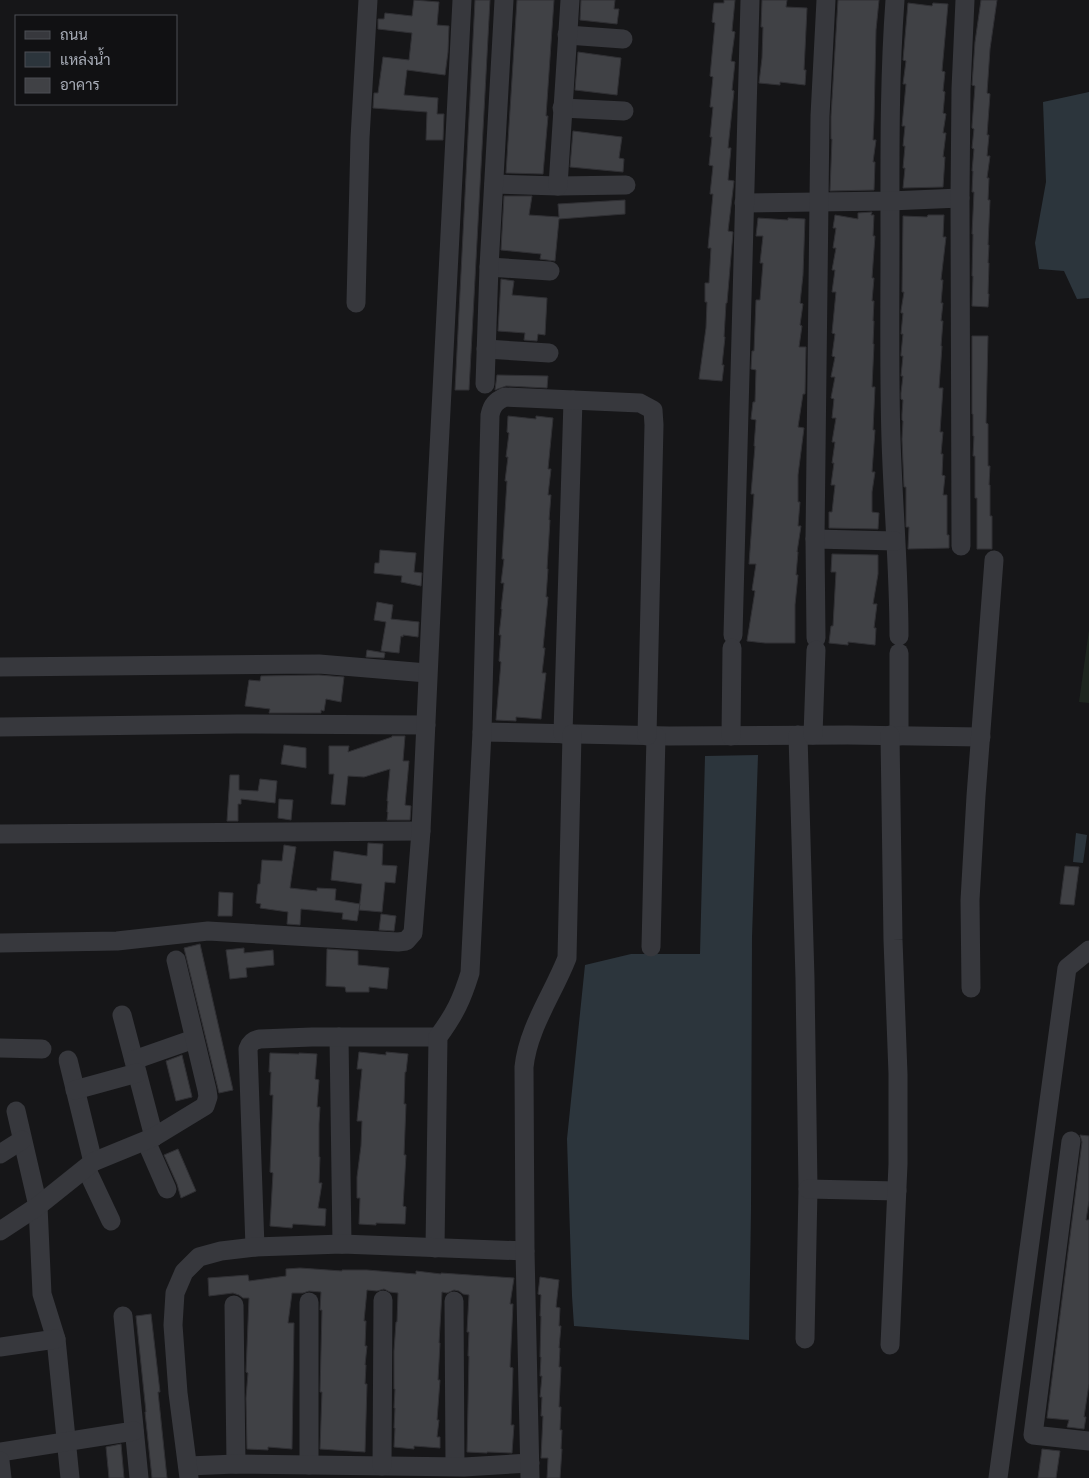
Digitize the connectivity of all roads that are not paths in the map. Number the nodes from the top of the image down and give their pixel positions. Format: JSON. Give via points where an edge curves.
{"nodes":[{"id":1,"x":368,"y":0,"type":"edge"},
{"id":2,"x":462,"y":0,"type":"edge"},
{"id":3,"x":504,"y":0,"type":"edge"},
{"id":4,"x":570,"y":0,"type":"edge"},
{"id":5,"x":750,"y":0,"type":"edge"},
{"id":6,"x":826,"y":0,"type":"edge"},
{"id":7,"x":895,"y":0,"type":"edge"},
{"id":8,"x":966,"y":0,"type":"edge"},
{"id":9,"x":567,"y":35,"type":"junction"},
{"id":10,"x":623,"y":39,"type":"dead end"},
{"id":11,"x":562,"y":108,"type":"junction"},
{"id":12,"x":624,"y":111,"type":"dead end"},
{"id":13,"x":494,"y":184,"type":"junction"},
{"id":14,"x":626,"y":185,"type":"dead end"},
{"id":15,"x":558,"y":186,"type":"junction"},
{"id":16,"x":960,"y":198,"type":"junction"},
{"id":17,"x":890,"y":201,"type":"junction"},
{"id":18,"x":820,"y":202,"type":"junction"},
{"id":19,"x":744,"y":203,"type":"junction"},
{"id":20,"x":489,"y":267,"type":"junction"},
{"id":21,"x":550,"y":271,"type":"dead end"},
{"id":22,"x":356,"y":303,"type":"dead end"},
{"id":23,"x":486,"y":349,"type":"junction"},
{"id":24,"x":549,"y":353,"type":"dead end"},
{"id":25,"x":485,"y":384,"type":"dead end"},
{"id":26,"x":573,"y":400,"type":"junction"},
{"id":27,"x":815,"y":539,"type":"junction"},
{"id":28,"x":895,"y":541,"type":"junction"},
{"id":29,"x":961,"y":546,"type":"dead end"},
{"id":30,"x":994,"y":560,"type":"dead end"},
{"id":31,"x":0,"y":667,"type":"edge"},
{"id":32,"x":428,"y":673,"type":"junction"},
{"id":33,"x":426,"y":725,"type":"junction"},
{"id":34,"x":0,"y":727,"type":"edge"},
{"id":35,"x":482,"y":732,"type":"junction"},
{"id":36,"x":567,"y":734,"type":"junction"},
{"id":37,"x":805,"y":735,"type":"junction"},
{"id":38,"x":895,"y":735,"type":"junction"},
{"id":39,"x":651,"y":736,"type":"junction"},
{"id":40,"x":730,"y":736,"type":"junction"},
{"id":41,"x":981,"y":737,"type":"junction"},
{"id":42,"x":421,"y":831,"type":"junction"},
{"id":43,"x":0,"y":834,"type":"edge"},
{"id":44,"x":0,"y":943,"type":"edge"},
{"id":45,"x":651,"y":947,"type":"dead end"},
{"id":46,"x":1089,"y":950,"type":"edge"},
{"id":47,"x":176,"y":960,"type":"dead end"},
{"id":48,"x":972,"y":988,"type":"dead end"},
{"id":49,"x":122,"y":1015,"type":"dead end"},
{"id":50,"x":339,"y":1037,"type":"junction"},
{"id":51,"x":438,"y":1037,"type":"junction"},
{"id":52,"x":194,"y":1039,"type":"junction"},
{"id":53,"x":0,"y":1048,"type":"edge"},
{"id":54,"x":42,"y":1049,"type":"dead end"},
{"id":55,"x":68,"y":1060,"type":"dead end"},
{"id":56,"x":136,"y":1066,"type":"junction"},
{"id":57,"x":75,"y":1090,"type":"junction"},
{"id":58,"x":16,"y":1111,"type":"dead end"},
{"id":59,"x":150,"y":1139,"type":"junction"},
{"id":60,"x":22,"y":1140,"type":"junction"},
{"id":61,"x":1071,"y":1140,"type":"dead end"},
{"id":62,"x":0,"y":1154,"type":"edge"},
{"id":63,"x":90,"y":1165,"type":"junction"},
{"id":64,"x":808,"y":1188,"type":"junction"},
{"id":65,"x":167,"y":1189,"type":"dead end"},
{"id":66,"x":897,"y":1191,"type":"junction"},
{"id":67,"x":38,"y":1206,"type":"junction"},
{"id":68,"x":112,"y":1221,"type":"dead end"},
{"id":69,"x":0,"y":1231,"type":"edge"},
{"id":70,"x":342,"y":1244,"type":"junction"},
{"id":71,"x":255,"y":1247,"type":"junction"},
{"id":72,"x":435,"y":1248,"type":"junction"},
{"id":73,"x":525,"y":1251,"type":"junction"},
{"id":74,"x":383,"y":1300,"type":"dead end"},
{"id":75,"x":454,"y":1301,"type":"dead end"},
{"id":76,"x":309,"y":1302,"type":"dead end"},
{"id":77,"x":234,"y":1305,"type":"dead end"},
{"id":78,"x":123,"y":1316,"type":"dead end"},
{"id":79,"x":56,"y":1339,"type":"junction"},
{"id":80,"x":805,"y":1339,"type":"dead end"},
{"id":81,"x":890,"y":1345,"type":"dead end"},
{"id":82,"x":0,"y":1347,"type":"edge"},
{"id":83,"x":134,"y":1431,"type":"junction"},
{"id":84,"x":1089,"y":1441,"type":"edge"},
{"id":85,"x":67,"y":1442,"type":"junction"},
{"id":86,"x":0,"y":1452,"type":"edge"},
{"id":87,"x":0,"y":1461,"type":"edge"},
{"id":88,"x":236,"y":1464,"type":"junction"},
{"id":89,"x":309,"y":1465,"type":"junction"},
{"id":90,"x":394,"y":1470,"type":"edge"},
{"id":91,"x":461,"y":1470,"type":"edge"},
{"id":92,"x":271,"y":1471,"type":"edge"},
{"id":93,"x":530,"y":1471,"type":"edge"},
{"id":94,"x":189,"y":1472,"type":"edge"},
{"id":95,"x":334,"y":1472,"type":"edge"},
{"id":96,"x":2,"y":1478,"type":"edge"},
{"id":97,"x":70,"y":1478,"type":"edge"},
{"id":98,"x":139,"y":1478,"type":"edge"},
{"id":99,"x":998,"y":1478,"type":"edge"}],
"edges":[{"from":1,"to":22,"type":"street","via":[[360,138]]},
{"from":2,"to":32,"type":"street"},
{"from":3,"to":13,"type":"street"},
{"from":4,"to":9,"type":"street"},
{"from":5,"to":19,"type":"street"},
{"from":6,"to":18,"type":"street","via":[[820,116]]},
{"from":7,"to":17,"type":"street"},
{"from":8,"to":16,"type":"street"},
{"from":9,"to":10,"type":"street"},
{"from":9,"to":11,"type":"street"},
{"from":11,"to":12,"type":"street"},
{"from":11,"to":15,"type":"street"},
{"from":13,"to":15,"type":"street"},
{"from":13,"to":20,"type":"street"},
{"from":14,"to":15,"type":"street"},
{"from":16,"to":17,"type":"street"},
{"from":16,"to":29,"type":"street"},
{"from":17,"to":18,"type":"street"},
{"from":17,"to":28,"type":"street","via":[[891,440]]},
{"from":18,"to":19,"type":"street"},
{"from":18,"to":27,"type":"street"},
{"from":19,"to":40,"type":"street"},
{"from":20,"to":21,"type":"street"},
{"from":20,"to":23,"type":"street"},
{"from":23,"to":24,"type":"street"},
{"from":23,"to":25,"type":"street"},
{"from":26,"to":35,"type":"street","via":[[505,397],[492,407]]},
{"from":26,"to":36,"type":"street"},
{"from":26,"to":39,"type":"street","via":[[640,403],[653,410]]},
{"from":27,"to":28,"type":"street"},
{"from":27,"to":37,"type":"street","via":[[816,644]]},
{"from":28,"to":38,"type":"street","via":[[899,596]]},
{"from":30,"to":41,"type":"street"},
{"from":31,"to":32,"type":"street","via":[[319,664]]},
{"from":32,"to":33,"type":"street"},
{"from":33,"to":34,"type":"street"},
{"from":33,"to":42,"type":"street"},
{"from":35,"to":36,"type":"street"},
{"from":35,"to":51,"type":"street","via":[[470,973],[463,996]]},
{"from":36,"to":39,"type":"street"},
{"from":36,"to":73,"type":"street","via":[[567,958],[531,1035],[524,1067]]},
{"from":37,"to":38,"type":"street"},
{"from":37,"to":40,"type":"street"},
{"from":37,"to":64,"type":"street"},
{"from":38,"to":41,"type":"street"},
{"from":38,"to":66,"type":"street","via":[[893,940],[898,1074]]},
{"from":39,"to":40,"type":"street"},
{"from":39,"to":45,"type":"street"},
{"from":41,"to":48,"type":"street","via":[[970,900]]},
{"from":42,"to":43,"type":"street"},
{"from":42,"to":44,"type":"street","via":[[413,933],[406,941],[208,931],[116,942]]},
{"from":46,"to":99,"type":"street","via":[[1067,968]]},
{"from":47,"to":52,"type":"street"},
{"from":49,"to":56,"type":"street"},
{"from":50,"to":51,"type":"street"},
{"from":50,"to":70,"type":"street"},
{"from":50,"to":71,"type":"street","via":[[260,1039],[249,1045]]},
{"from":51,"to":72,"type":"street"},
{"from":52,"to":56,"type":"street"},
{"from":52,"to":59,"type":"street","via":[[207,1090],[205,1106]]},
{"from":53,"to":54,"type":"street"},
{"from":55,"to":57,"type":"street"},
{"from":56,"to":57,"type":"street"},
{"from":56,"to":59,"type":"street"},
{"from":57,"to":63,"type":"street"},
{"from":58,"to":60,"type":"street"},
{"from":59,"to":63,"type":"street"},
{"from":59,"to":65,"type":"street"},
{"from":60,"to":62,"type":"street"},
{"from":60,"to":67,"type":"street"},
{"from":61,"to":84,"type":"street","via":[[1033,1435]]},
{"from":63,"to":67,"type":"street"},
{"from":63,"to":68,"type":"street"},
{"from":64,"to":66,"type":"street"},
{"from":64,"to":80,"type":"street"},
{"from":66,"to":81,"type":"street"},
{"from":67,"to":69,"type":"street"},
{"from":67,"to":79,"type":"street","via":[[42,1294]]},
{"from":70,"to":71,"type":"street"},
{"from":70,"to":72,"type":"street"},
{"from":71,"to":94,"type":"street","via":[[199,1257],[184,1272],[176,1293],[173,1325]]},
{"from":72,"to":73,"type":"street"},
{"from":73,"to":93,"type":"street"},
{"from":74,"to":90,"type":"street"},
{"from":75,"to":91,"type":"street"},
{"from":76,"to":89,"type":"street"},
{"from":77,"to":88,"type":"street"},
{"from":78,"to":83,"type":"street"},
{"from":79,"to":82,"type":"street"},
{"from":79,"to":85,"type":"street"},
{"from":83,"to":85,"type":"street"},
{"from":83,"to":98,"type":"street"},
{"from":85,"to":86,"type":"street"},
{"from":85,"to":97,"type":"street"},
{"from":87,"to":96,"type":"street"},
{"from":88,"to":92,"type":"street"},
{"from":88,"to":94,"type":"street"},
{"from":89,"to":92,"type":"street"},
{"from":89,"to":95,"type":"street"},
{"from":90,"to":91,"type":"street"},
{"from":90,"to":95,"type":"street"},
{"from":91,"to":93,"type":"street"}]}
